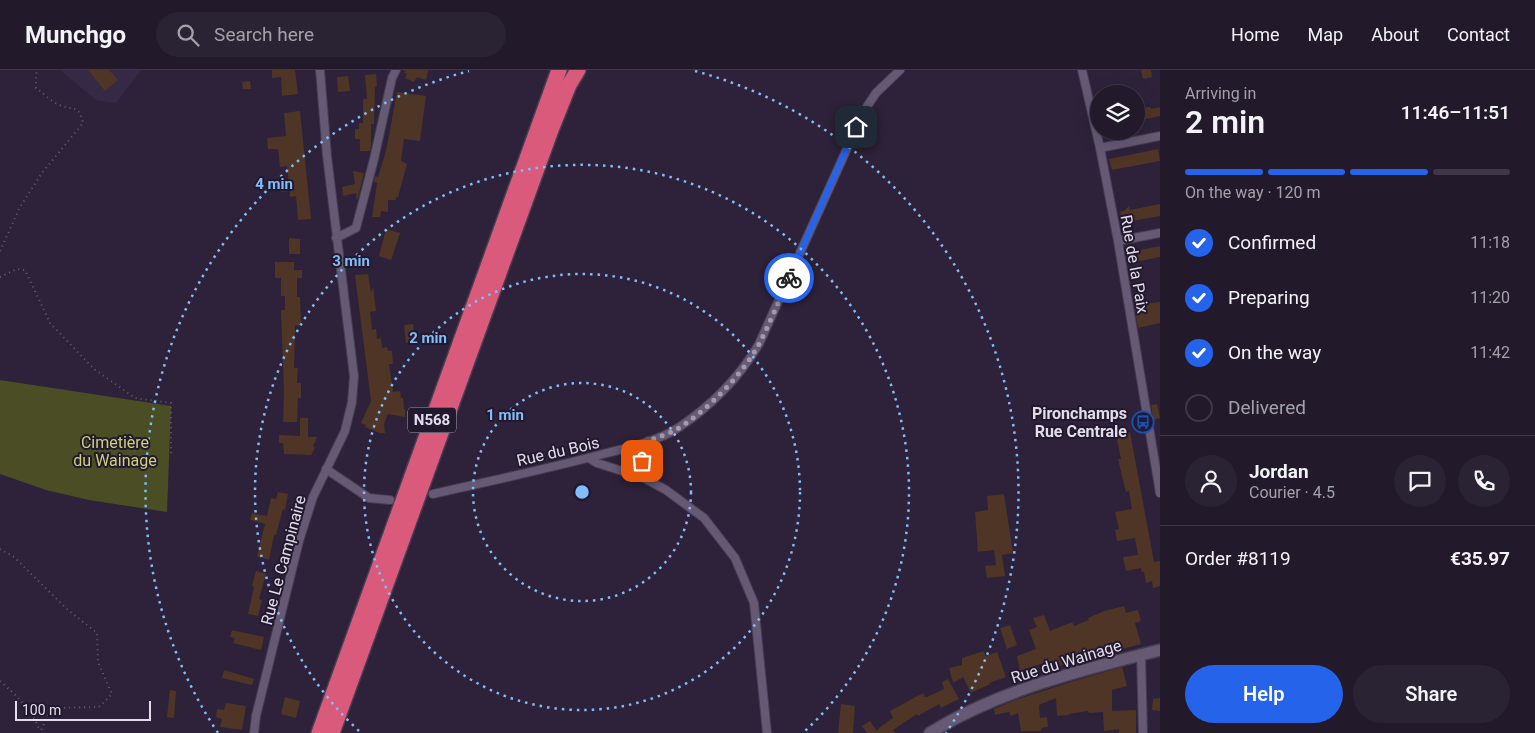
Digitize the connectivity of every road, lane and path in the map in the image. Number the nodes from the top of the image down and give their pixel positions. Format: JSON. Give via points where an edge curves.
{"nodes":[{"id":1,"x":38,"y":70,"type":"edge"},
{"id":2,"x":320,"y":70,"type":"edge"},
{"id":3,"x":396,"y":70,"type":"edge"},
{"id":4,"x":578,"y":70,"type":"edge"},
{"id":5,"x":900,"y":70,"type":"edge"},
{"id":6,"x":1082,"y":70,"type":"edge"},
{"id":7,"x":558,"y":72,"type":"edge"},
{"id":8,"x":1160,"y":136,"type":"edge"},
{"id":9,"x":1100,"y":148,"type":"junction"},
{"id":10,"x":1160,"y":232,"type":"edge"},
{"id":11,"x":336,"y":238,"type":"junction"},
{"id":12,"x":1118,"y":241,"type":"junction"},
{"id":13,"x":0,"y":251,"type":"edge"},
{"id":14,"x":0,"y":278,"type":"edge"},
{"id":15,"x":1160,"y":436,"type":"edge"},
{"id":16,"x":1150,"y":438,"type":"junction"},
{"id":17,"x":648,"y":441,"type":"junction"},
{"id":18,"x":171,"y":456,"type":"dead end"},
{"id":19,"x":589,"y":458,"type":"junction"},
{"id":20,"x":326,"y":469,"type":"junction"},
{"id":21,"x":644,"y":478,"type":"junction"},
{"id":22,"x":1160,"y":493,"type":"edge"},
{"id":23,"x":433,"y":494,"type":"dead end"},
{"id":24,"x":390,"y":500,"type":"dead end"},
{"id":25,"x":0,"y":549,"type":"edge"},
{"id":26,"x":1160,"y":650,"type":"edge"},
{"id":27,"x":1141,"y":655,"type":"junction"},
{"id":28,"x":0,"y":681,"type":"edge"},
{"id":29,"x":40,"y":732,"type":"edge"},
{"id":30,"x":254,"y":733,"type":"edge"},
{"id":31,"x":319,"y":733,"type":"edge"},
{"id":32,"x":332,"y":733,"type":"edge"},
{"id":33,"x":767,"y":733,"type":"edge"},
{"id":34,"x":930,"y":733,"type":"edge"},
{"id":35,"x":1143,"y":733,"type":"edge"}],
"edges":[{"from":1,"to":13,"type":"path","via":[[36,88],[59,105],[75,108],[83,123],[42,173],[20,207]]},
{"from":2,"to":11,"type":"street","name":"Rue Le Campinaire"},
{"from":3,"to":11,"type":"street","via":[[356,228]]},
{"from":4,"to":32,"type":"highway","number":"N568","via":[[551,130]]},
{"from":5,"to":17,"type":"street","name":"Rue du Bois","via":[[864,111],[759,344],[746,365],[727,388],[677,429]]},
{"from":6,"to":9,"type":"street","name":"Rue de la Paix"},
{"from":7,"to":31,"type":"highway","number":"N568"},
{"from":8,"to":9,"type":"street"},
{"from":9,"to":12,"type":"street","name":"Rue de la Paix"},
{"from":10,"to":12,"type":"street"},
{"from":11,"to":20,"type":"street","name":"Rue Le Campinaire","via":[[354,376],[345,431]]},
{"from":12,"to":16,"type":"street","name":"Rue de la Paix"},
{"from":14,"to":18,"type":"path","via":[[17,269],[25,270],[50,323],[94,369],[135,398],[171,403]]},
{"from":15,"to":16,"type":"street"},
{"from":16,"to":22,"type":"street","name":"Rue de la Paix"},
{"from":17,"to":19,"type":"street","name":"Rue du Bois"},
{"from":17,"to":21,"type":"street","via":[[642,461]]},
{"from":19,"to":21,"type":"street"},
{"from":19,"to":23,"type":"street","name":"Rue du Bois"},
{"from":20,"to":24,"type":"street","via":[[369,498]]},
{"from":20,"to":30,"type":"street","name":"Rue Le Campinaire","via":[[299,541]]},
{"from":21,"to":33,"type":"street","via":[[704,518],[735,558],[754,603]]},
{"from":25,"to":29,"type":"path","via":[[97,634],[98,662],[112,694],[98,707],[55,708]]},
{"from":26,"to":27,"type":"street","name":"Rue du Wainage"},
{"from":27,"to":34,"type":"street","name":"Rue du Wainage","via":[[1036,684],[954,718]]},
{"from":27,"to":35,"type":"street"},
{"from":28,"to":29,"type":"path","via":[[22,701],[35,718]]}]}
